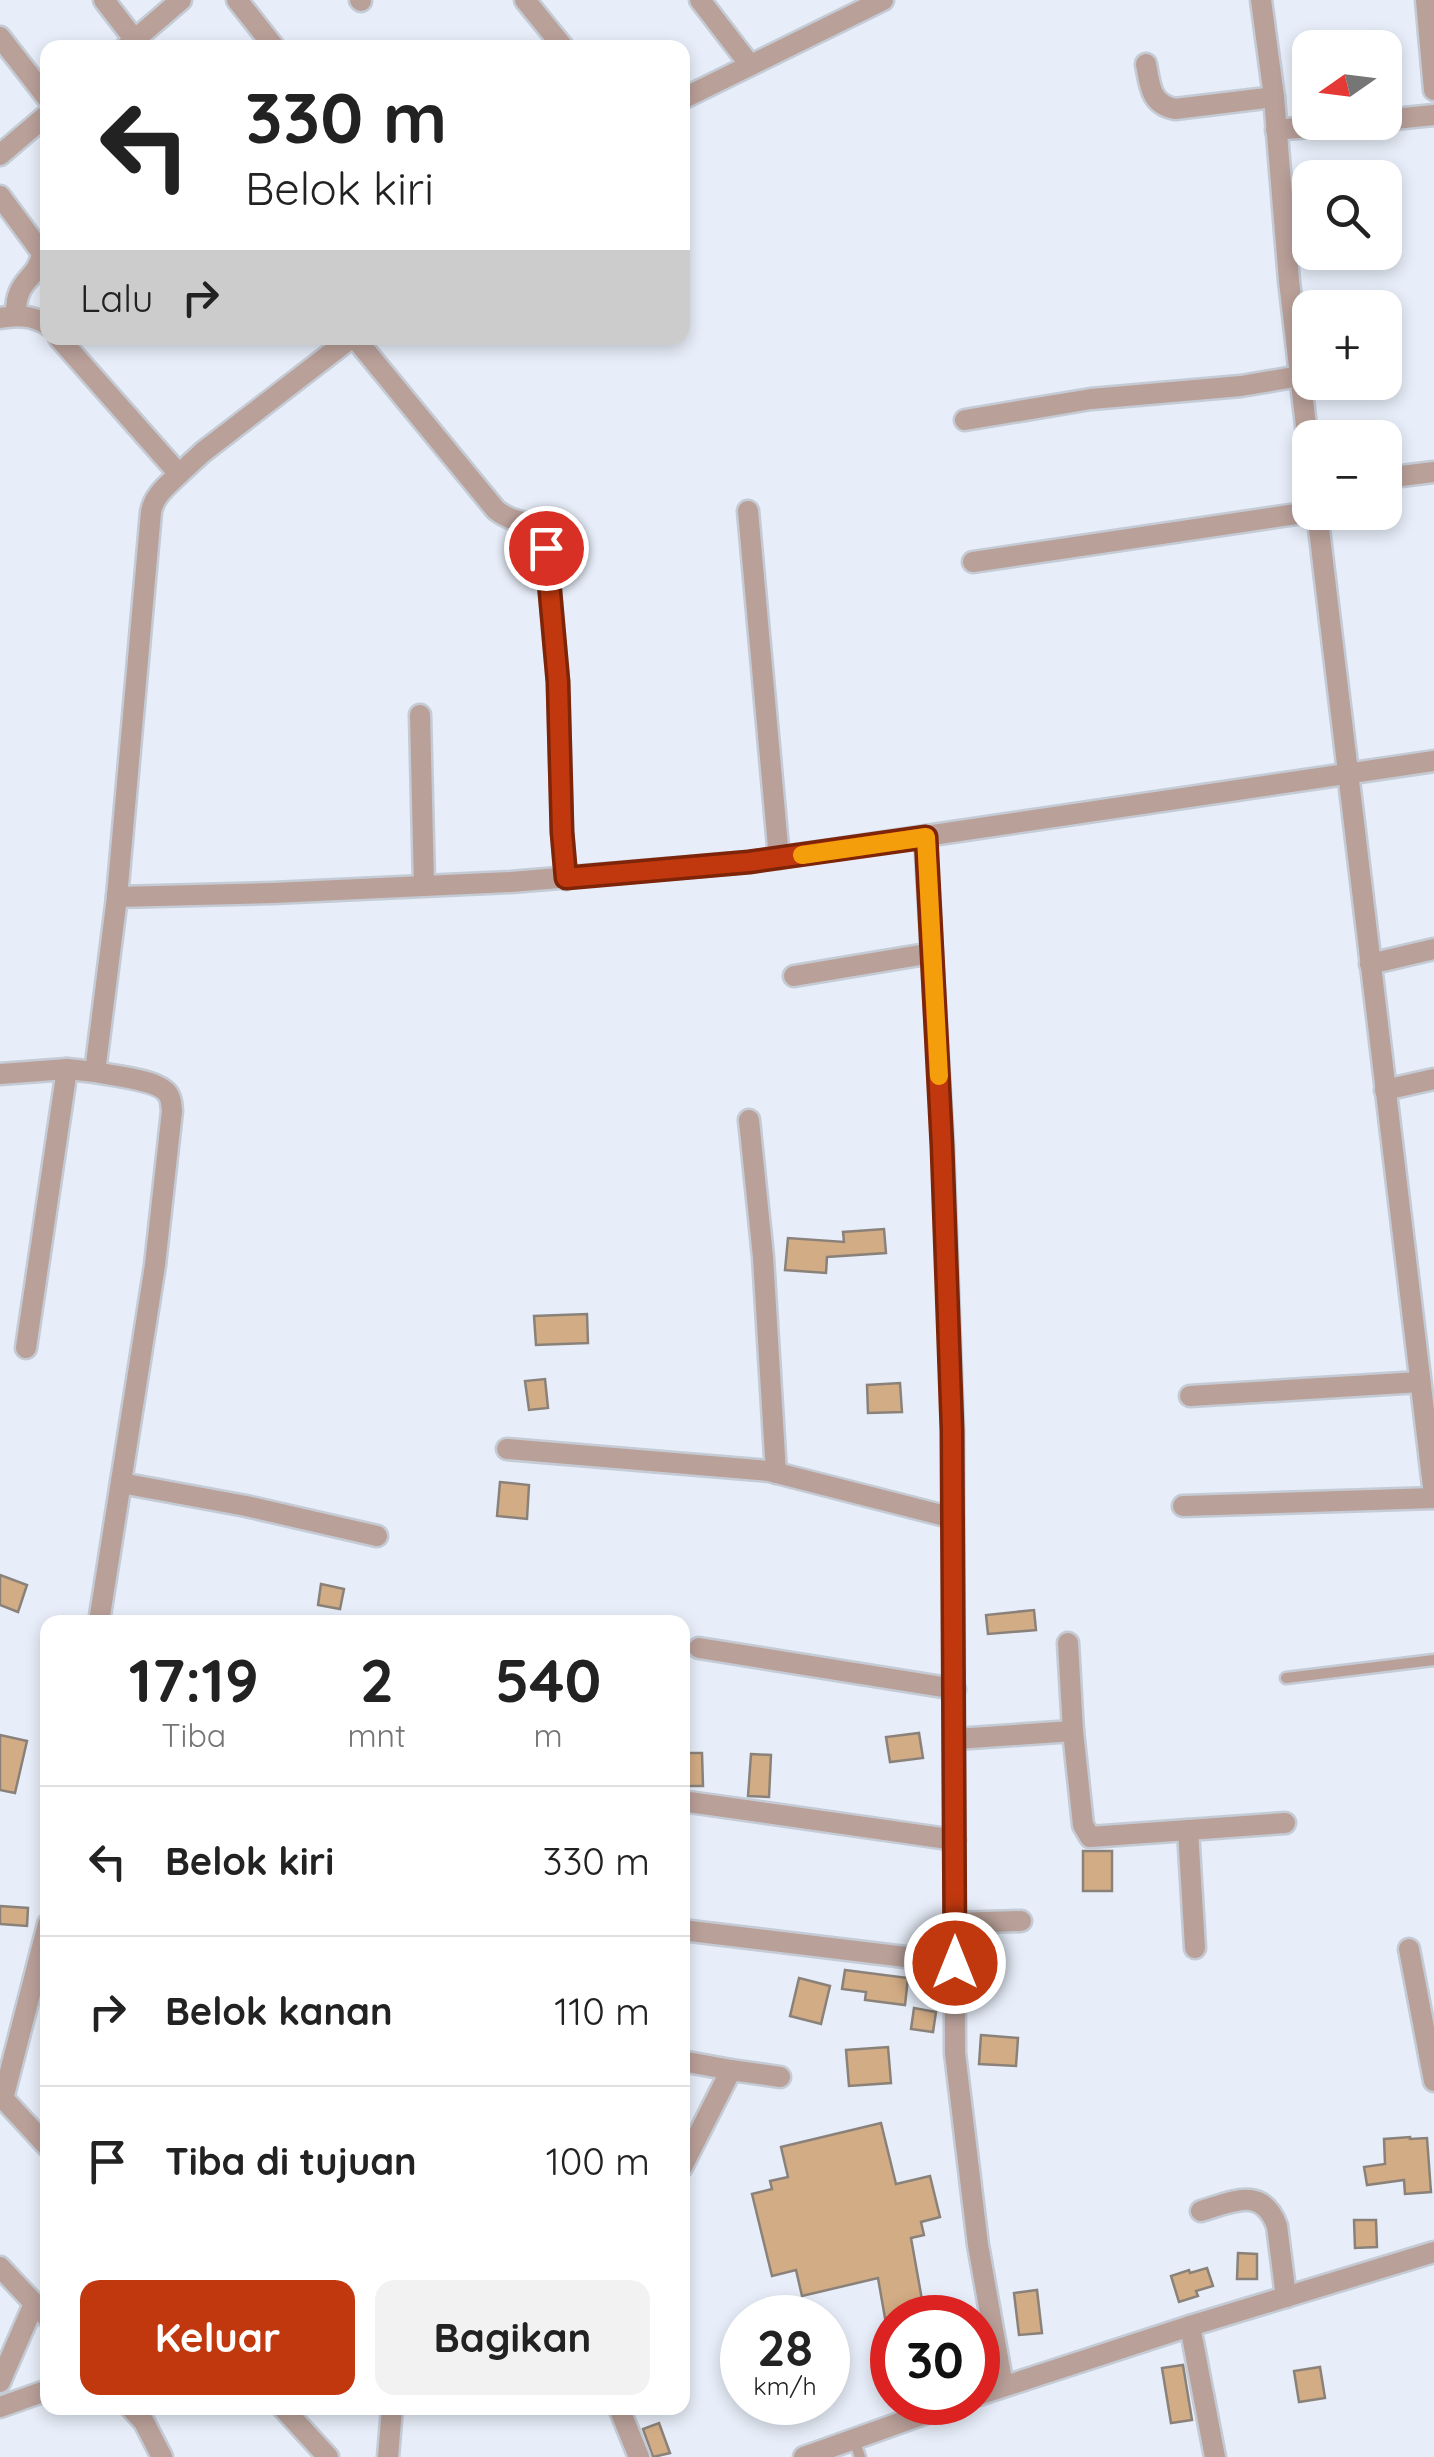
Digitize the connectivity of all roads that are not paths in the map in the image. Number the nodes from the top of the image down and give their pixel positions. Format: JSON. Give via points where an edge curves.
{"nodes":[{"id":1,"x":104,"y":0,"type":"edge"},
{"id":2,"x":181,"y":0,"type":"edge"},
{"id":3,"x":236,"y":0,"type":"edge"},
{"id":4,"x":525,"y":0,"type":"edge"},
{"id":5,"x":700,"y":0,"type":"edge"},
{"id":6,"x":883,"y":0,"type":"edge"},
{"id":7,"x":1261,"y":0,"type":"edge"},
{"id":8,"x":1426,"y":0,"type":"edge"},
{"id":9,"x":849,"y":7,"type":"edge"},
{"id":10,"x":0,"y":37,"type":"edge"},
{"id":11,"x":130,"y":40,"type":"edge"},
{"id":12,"x":138,"y":40,"type":"edge"},
{"id":13,"x":268,"y":40,"type":"edge"},
{"id":14,"x":558,"y":40,"type":"edge"},
{"id":15,"x":1146,"y":64,"type":"dead end"},
{"id":16,"x":750,"y":65,"type":"junction"},
{"id":17,"x":40,"y":89,"type":"edge"},
{"id":18,"x":1434,"y":90,"type":"edge"},
{"id":19,"x":690,"y":95,"type":"edge"},
{"id":20,"x":1274,"y":97,"type":"junction"},
{"id":21,"x":1434,"y":115,"type":"edge"},
{"id":22,"x":1402,"y":118,"type":"edge"},
{"id":23,"x":40,"y":121,"type":"edge"},
{"id":24,"x":1292,"y":128,"type":"edge"},
{"id":25,"x":1276,"y":130,"type":"junction"},
{"id":26,"x":0,"y":155,"type":"edge"},
{"id":27,"x":0,"y":196,"type":"edge"},
{"id":28,"x":40,"y":250,"type":"edge"},
{"id":29,"x":40,"y":261,"type":"edge"},
{"id":30,"x":1292,"y":304,"type":"edge"},
{"id":31,"x":8,"y":316,"type":"edge"},
{"id":32,"x":40,"y":320,"type":"edge"},
{"id":33,"x":64,"y":345,"type":"edge"},
{"id":34,"x":344,"y":345,"type":"edge"},
{"id":35,"x":359,"y":345,"type":"edge"},
{"id":36,"x":1292,"y":366,"type":"edge"},
{"id":37,"x":964,"y":420,"type":"dead end"},
{"id":38,"x":1434,"y":472,"type":"edge"},
{"id":39,"x":179,"y":474,"type":"junction"},
{"id":40,"x":1402,"y":476,"type":"edge"},
{"id":41,"x":748,"y":511,"type":"dead end"},
{"id":42,"x":1292,"y":515,"type":"edge"},
{"id":43,"x":1315,"y":530,"type":"edge"},
{"id":44,"x":973,"y":562,"type":"dead end"},
{"id":45,"x":420,"y":715,"type":"dead end"},
{"id":46,"x":1434,"y":761,"type":"edge"},
{"id":47,"x":1348,"y":773,"type":"junction"},
{"id":48,"x":926,"y":837,"type":"junction"},
{"id":49,"x":779,"y":858,"type":"junction"},
{"id":50,"x":566,"y":878,"type":"junction"},
{"id":51,"x":424,"y":886,"type":"junction"},
{"id":52,"x":117,"y":897,"type":"junction"},
{"id":53,"x":1434,"y":949,"type":"edge"},
{"id":54,"x":932,"y":953,"type":"junction"},
{"id":55,"x":1370,"y":964,"type":"junction"},
{"id":56,"x":794,"y":976,"type":"dead end"},
{"id":57,"x":67,"y":1069,"type":"junction"},
{"id":58,"x":95,"y":1072,"type":"junction"},
{"id":59,"x":0,"y":1074,"type":"edge"},
{"id":60,"x":1434,"y":1078,"type":"edge"},
{"id":61,"x":1386,"y":1090,"type":"junction"},
{"id":62,"x":749,"y":1120,"type":"dead end"},
{"id":63,"x":26,"y":1348,"type":"dead end"},
{"id":64,"x":1425,"y":1392,"type":"edge"},
{"id":65,"x":1190,"y":1396,"type":"dead end"},
{"id":66,"x":507,"y":1449,"type":"dead end"},
{"id":67,"x":1432,"y":1471,"type":"edge"},
{"id":68,"x":776,"y":1473,"type":"junction"},
{"id":69,"x":121,"y":1483,"type":"junction"},
{"id":70,"x":1434,"y":1497,"type":"edge"},
{"id":71,"x":1183,"y":1506,"type":"dead end"},
{"id":72,"x":953,"y":1518,"type":"junction"},
{"id":73,"x":377,"y":1536,"type":"dead end"},
{"id":74,"x":99,"y":1615,"type":"edge"},
{"id":75,"x":1068,"y":1644,"type":"dead end"},
{"id":76,"x":700,"y":1648,"type":"dead end"},
{"id":77,"x":1434,"y":1660,"type":"edge"},
{"id":78,"x":1286,"y":1678,"type":"dead end"},
{"id":79,"x":954,"y":1689,"type":"junction"},
{"id":80,"x":1073,"y":1731,"type":"junction"},
{"id":81,"x":956,"y":1739,"type":"junction"},
{"id":82,"x":690,"y":1802,"type":"edge"},
{"id":83,"x":1285,"y":1823,"type":"dead end"},
{"id":84,"x":1188,"y":1830,"type":"junction"},
{"id":85,"x":954,"y":1840,"type":"junction"},
{"id":86,"x":1021,"y":1921,"type":"dead end"},
{"id":87,"x":955,"y":1923,"type":"junction"},
{"id":88,"x":690,"y":1931,"type":"edge"},
{"id":89,"x":1195,"y":1948,"type":"dead end"},
{"id":90,"x":1409,"y":1949,"type":"dead end"},
{"id":91,"x":40,"y":1954,"type":"edge"},
{"id":92,"x":955,"y":1963,"type":"junction"},
{"id":93,"x":690,"y":2063,"type":"edge"},
{"id":94,"x":731,"y":2070,"type":"junction"},
{"id":95,"x":780,"y":2077,"type":"dead end"},
{"id":96,"x":1434,"y":2081,"type":"edge"},
{"id":97,"x":2,"y":2097,"type":"edge"},
{"id":98,"x":40,"y":2138,"type":"edge"},
{"id":99,"x":690,"y":2151,"type":"edge"},
{"id":100,"x":1201,"y":2211,"type":"dead end"},
{"id":101,"x":1434,"y":2252,"type":"edge"},
{"id":102,"x":0,"y":2267,"type":"edge"},
{"id":103,"x":1286,"y":2297,"type":"junction"},
{"id":104,"x":40,"y":2310,"type":"edge"},
{"id":105,"x":40,"y":2313,"type":"edge"},
{"id":106,"x":1190,"y":2326,"type":"junction"},
{"id":107,"x":0,"y":2382,"type":"edge"},
{"id":108,"x":1003,"y":2386,"type":"junction"},
{"id":109,"x":1000,"y":2387,"type":"edge"},
{"id":110,"x":40,"y":2393,"type":"edge"},
{"id":111,"x":0,"y":2406,"type":"edge"},
{"id":112,"x":137,"y":2415,"type":"edge"},
{"id":113,"x":289,"y":2415,"type":"edge"},
{"id":114,"x":391,"y":2415,"type":"edge"},
{"id":115,"x":622,"y":2415,"type":"edge"},
{"id":116,"x":908,"y":2425,"type":"edge"},
{"id":117,"x":857,"y":2448,"type":"edge"},
{"id":118,"x":162,"y":2457,"type":"edge"},
{"id":119,"x":328,"y":2457,"type":"edge"},
{"id":120,"x":388,"y":2457,"type":"edge"},
{"id":121,"x":639,"y":2457,"type":"edge"},
{"id":122,"x":804,"y":2457,"type":"edge"},
{"id":123,"x":1215,"y":2457,"type":"edge"}],
"edges":[{"from":1,"to":11,"type":"street"},
{"from":2,"to":12,"type":"street"},
{"from":3,"to":13,"type":"street"},
{"from":4,"to":14,"type":"street"},
{"from":5,"to":16,"type":"street"},
{"from":6,"to":9,"type":"street"},
{"from":7,"to":20,"type":"street"},
{"from":8,"to":18,"type":"street"},
{"from":9,"to":16,"type":"street"},
{"from":10,"to":17,"type":"street"},
{"from":15,"to":20,"type":"street","via":[[1152,94],[1164,107]]},
{"from":16,"to":19,"type":"street"},
{"from":20,"to":25,"type":"street"},
{"from":21,"to":22,"type":"street"},
{"from":23,"to":26,"type":"street"},
{"from":24,"to":25,"type":"street"},
{"from":25,"to":30,"type":"street"},
{"from":27,"to":28,"type":"street"},
{"from":29,"to":31,"type":"street"},
{"from":31,"to":32,"type":"street"},
{"from":33,"to":39,"type":"street"},
{"from":34,"to":39,"type":"street"},
{"from":35,"to":50,"type":"street","via":[[496,510],[542,536],[556,663]]},
{"from":36,"to":37,"type":"street","via":[[1242,386]]},
{"from":38,"to":40,"type":"street"},
{"from":39,"to":52,"type":"street","via":[[150,512]]},
{"from":41,"to":49,"type":"street"},
{"from":42,"to":44,"type":"street"},
{"from":43,"to":47,"type":"street"},
{"from":45,"to":51,"type":"street"},
{"from":46,"to":47,"type":"street"},
{"from":47,"to":48,"type":"street"},
{"from":47,"to":55,"type":"street"},
{"from":48,"to":49,"type":"street"},
{"from":48,"to":54,"type":"street"},
{"from":49,"to":50,"type":"street"},
{"from":50,"to":51,"type":"street"},
{"from":51,"to":52,"type":"street"},
{"from":52,"to":58,"type":"street"},
{"from":53,"to":55,"type":"street"},
{"from":54,"to":56,"type":"street"},
{"from":54,"to":72,"type":"street"},
{"from":55,"to":61,"type":"street"},
{"from":57,"to":58,"type":"street"},
{"from":57,"to":59,"type":"street"},
{"from":57,"to":63,"type":"street"},
{"from":58,"to":69,"type":"street","via":[[165,1090],[172,1111]]},
{"from":60,"to":61,"type":"street"},
{"from":61,"to":64,"type":"street"},
{"from":62,"to":68,"type":"street"},
{"from":64,"to":65,"type":"street"},
{"from":64,"to":67,"type":"street"},
{"from":66,"to":68,"type":"street"},
{"from":67,"to":70,"type":"street"},
{"from":68,"to":72,"type":"street"},
{"from":69,"to":73,"type":"street"},
{"from":69,"to":74,"type":"street"},
{"from":70,"to":71,"type":"street"},
{"from":72,"to":79,"type":"street"},
{"from":75,"to":80,"type":"street"},
{"from":76,"to":79,"type":"street"},
{"from":77,"to":78,"type":"lane"},
{"from":79,"to":81,"type":"street"},
{"from":80,"to":81,"type":"street"},
{"from":80,"to":84,"type":"street","via":[[1083,1825],[1090,1836]]},
{"from":81,"to":85,"type":"street"},
{"from":82,"to":85,"type":"street"},
{"from":83,"to":84,"type":"street"},
{"from":84,"to":89,"type":"street"},
{"from":85,"to":87,"type":"street"},
{"from":86,"to":87,"type":"street"},
{"from":87,"to":92,"type":"street"},
{"from":88,"to":92,"type":"street"},
{"from":90,"to":96,"type":"street"},
{"from":91,"to":97,"type":"street"},
{"from":92,"to":108,"type":"street","via":[[956,2053]]},
{"from":93,"to":94,"type":"street"},
{"from":94,"to":95,"type":"street"},
{"from":94,"to":99,"type":"street"},
{"from":97,"to":98,"type":"street"},
{"from":100,"to":103,"type":"street","via":[[1244,2198],[1273,2214]]},
{"from":101,"to":103,"type":"street"},
{"from":102,"to":104,"type":"street"},
{"from":103,"to":106,"type":"street"},
{"from":105,"to":107,"type":"street"},
{"from":106,"to":108,"type":"street"},
{"from":106,"to":123,"type":"street"},
{"from":108,"to":109,"type":"street"},
{"from":110,"to":111,"type":"street"},
{"from":112,"to":118,"type":"street"},
{"from":113,"to":119,"type":"street"},
{"from":114,"to":120,"type":"street"},
{"from":115,"to":121,"type":"street"},
{"from":116,"to":117,"type":"street"},
{"from":117,"to":122,"type":"street"}]}
